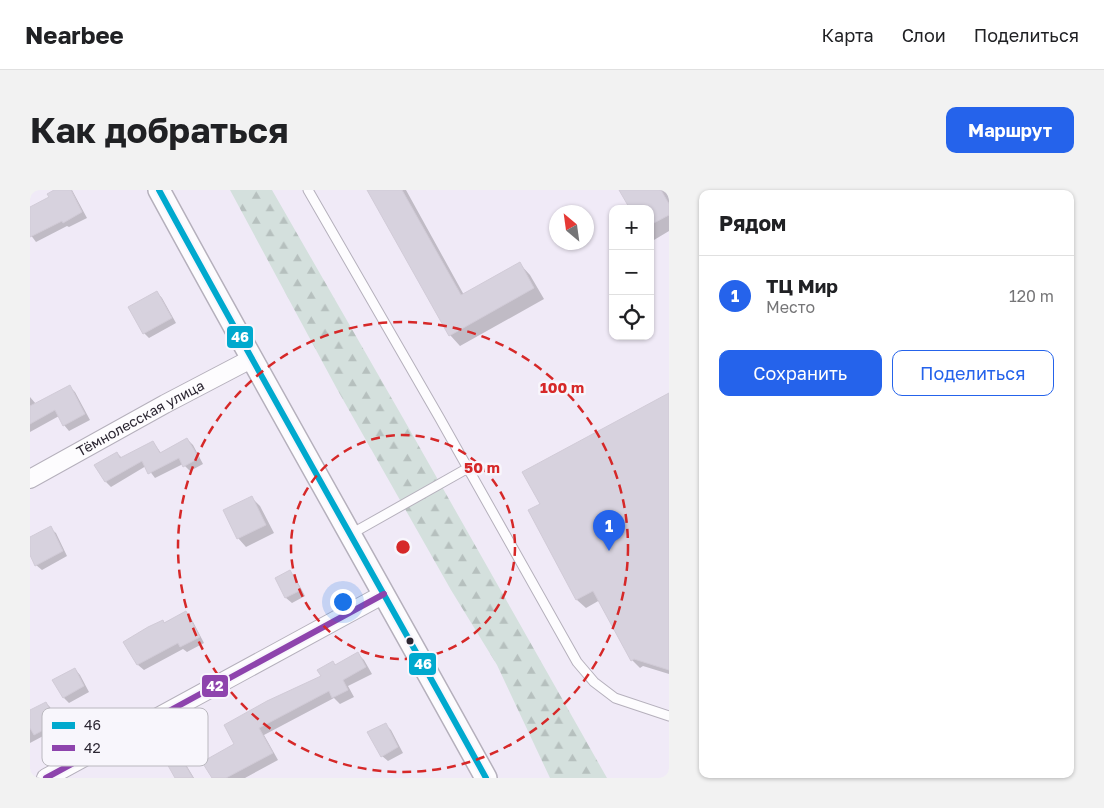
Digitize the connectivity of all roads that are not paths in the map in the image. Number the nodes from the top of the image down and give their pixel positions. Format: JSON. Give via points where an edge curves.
{"nodes":[{"id":1,"x":159,"y":190,"type":"edge"},
{"id":2,"x":308,"y":190,"type":"edge"},
{"id":3,"x":251,"y":359,"type":"junction"},
{"id":4,"x":468,"y":468,"type":"junction"},
{"id":5,"x":30,"y":479,"type":"edge"},
{"id":6,"x":351,"y":534,"type":"junction"},
{"id":7,"x":384,"y":594,"type":"junction"},
{"id":8,"x":175,"y":708,"type":"edge"},
{"id":9,"x":669,"y":716,"type":"edge"},
{"id":10,"x":68,"y":766,"type":"edge"},
{"id":11,"x":46,"y":778,"type":"edge"},
{"id":12,"x":486,"y":778,"type":"edge"}],
"edges":[{"from":1,"to":3,"type":"street"},
{"from":2,"to":4,"type":"lane"},
{"from":3,"to":5,"type":"street","name":"Тёмнолесская улица"},
{"from":3,"to":6,"type":"street"},
{"from":4,"to":6,"type":"lane"},
{"from":4,"to":9,"type":"lane","via":[[577,662],[594,682],[615,698]]},
{"from":6,"to":7,"type":"street"},
{"from":7,"to":8,"type":"street"},
{"from":7,"to":12,"type":"street"},
{"from":10,"to":11,"type":"street"}]}
